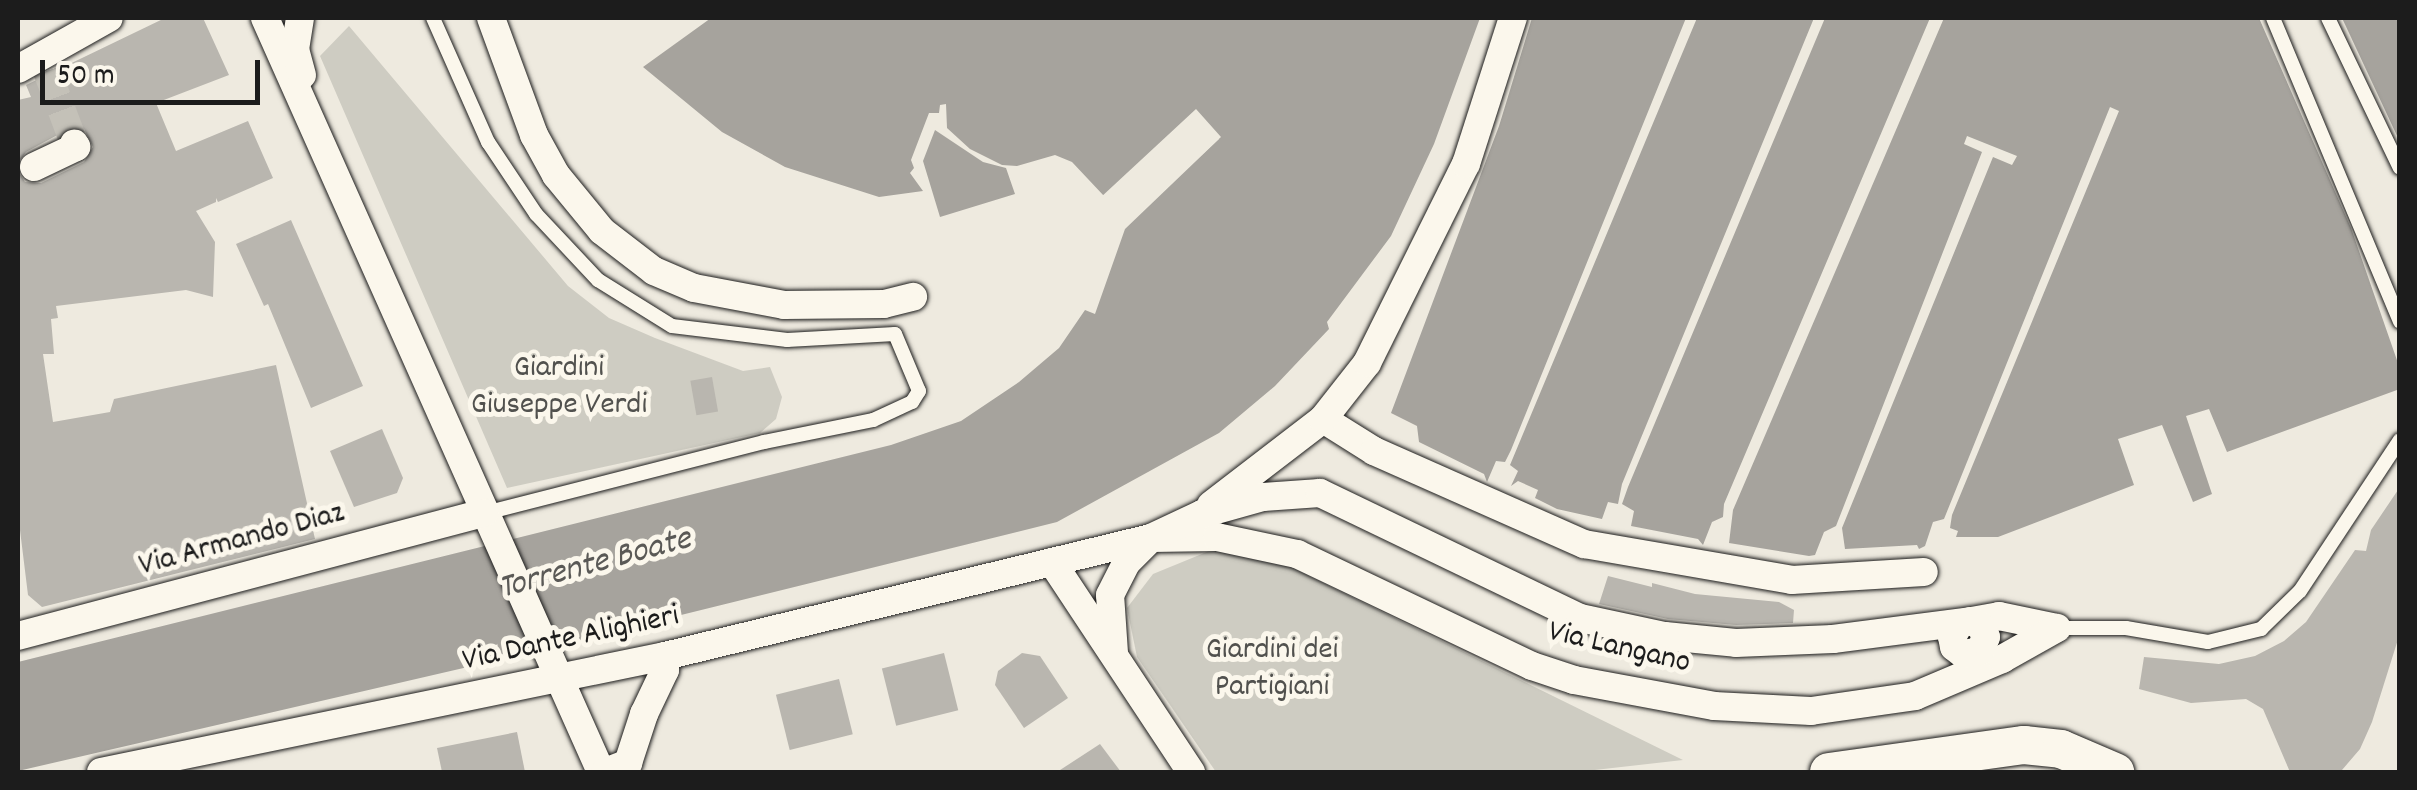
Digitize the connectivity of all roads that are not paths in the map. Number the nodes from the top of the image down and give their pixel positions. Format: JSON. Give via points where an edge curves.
{"nodes":[{"id":1,"x":109,"y":18,"type":"edge"},
{"id":2,"x":265,"y":18,"type":"edge"},
{"id":3,"x":300,"y":18,"type":"edge"},
{"id":4,"x":433,"y":18,"type":"edge"},
{"id":5,"x":491,"y":18,"type":"edge"},
{"id":6,"x":1513,"y":18,"type":"edge"},
{"id":7,"x":2273,"y":18,"type":"edge"},
{"id":8,"x":2328,"y":18,"type":"edge"},
{"id":9,"x":36,"y":65,"type":"edge"},
{"id":10,"x":309,"y":110,"type":"junction"},
{"id":11,"x":74,"y":144,"type":"dead end"},
{"id":12,"x":34,"y":167,"type":"dead end"},
{"id":13,"x":2400,"y":168,"type":"edge"},
{"id":14,"x":912,"y":297,"type":"dead end"},
{"id":15,"x":2400,"y":322,"type":"edge"},
{"id":16,"x":1323,"y":420,"type":"junction"},
{"id":17,"x":2400,"y":440,"type":"edge"},
{"id":18,"x":1198,"y":516,"type":"junction"},
{"id":19,"x":489,"y":526,"type":"junction"},
{"id":20,"x":1151,"y":538,"type":"junction"},
{"id":21,"x":1052,"y":562,"type":"junction"},
{"id":22,"x":1924,"y":572,"type":"dead end"},
{"id":23,"x":2057,"y":628,"type":"junction"},
{"id":24,"x":1967,"y":632,"type":"junction"},
{"id":25,"x":18,"y":636,"type":"edge"},
{"id":26,"x":1114,"y":652,"type":"junction"},
{"id":27,"x":665,"y":656,"type":"junction"},
{"id":28,"x":553,"y":668,"type":"junction"},
{"id":29,"x":1975,"y":670,"type":"junction"},
{"id":30,"x":101,"y":772,"type":"edge"},
{"id":31,"x":603,"y":772,"type":"edge"},
{"id":32,"x":1191,"y":772,"type":"edge"},
{"id":33,"x":1829,"y":772,"type":"edge"},
{"id":34,"x":2114,"y":772,"type":"edge"}],
"edges":[{"from":1,"to":9,"type":"street"},
{"from":2,"to":10,"type":"street"},
{"from":3,"to":10,"type":"street","via":[[295,50]]},
{"from":4,"to":19,"type":"lane","via":[[488,142],[536,214],[598,280],[672,326],[787,340],[895,334],[919,391],[912,402],[873,420],[764,442]]},
{"from":5,"to":14,"type":"street","via":[[534,135],[556,175],[602,231],[654,271],[694,288],[784,306],[884,304]]},
{"from":6,"to":16,"type":"street","via":[[1466,164],[1366,362]]},
{"from":7,"to":15,"type":"lane"},
{"from":8,"to":13,"type":"lane"},
{"from":10,"to":19,"type":"street"},
{"from":11,"to":12,"type":"street"},
{"from":16,"to":18,"type":"street"},
{"from":16,"to":22,"type":"street","via":[[1374,451],[1584,544],[1792,580]]},
{"from":17,"to":23,"type":"lane","via":[[2300,591],[2261,628],[2208,642],[2126,628]]},
{"from":18,"to":20,"type":"street","name":"Via Langano"},
{"from":18,"to":24,"type":"street","name":"Via Langano","via":[[1263,497],[1320,493],[1580,618],[1665,636],[1736,643]]},
{"from":19,"to":25,"type":"street","name":"Via Armando Diaz"},
{"from":19,"to":28,"type":"street"},
{"from":20,"to":21,"type":"street","name":"Via Langano"},
{"from":20,"to":26,"type":"street","via":[[1126,563],[1110,595]]},
{"from":20,"to":29,"type":"street","name":"Via Langano","via":[[1217,536],[1297,554],[1532,666],[1714,706],[1811,710],[1915,696]]},
{"from":21,"to":26,"type":"street"},
{"from":21,"to":27,"type":"street","name":"Via Dante Alighieri"},
{"from":23,"to":24,"type":"street","name":"Via Langano","via":[[1999,616]]},
{"from":23,"to":29,"type":"street","name":"Via Langano"},
{"from":24,"to":29,"type":"street"},
{"from":26,"to":32,"type":"street"},
{"from":27,"to":28,"type":"street","name":"Via Dante Alighieri"},
{"from":27,"to":31,"type":"street","via":[[628,764]]},
{"from":28,"to":30,"type":"street","name":"Via Dante Alighieri"},
{"from":28,"to":31,"type":"street"},
{"from":33,"to":34,"type":"main road","via":[[2024,745],[2062,749]]}]}
